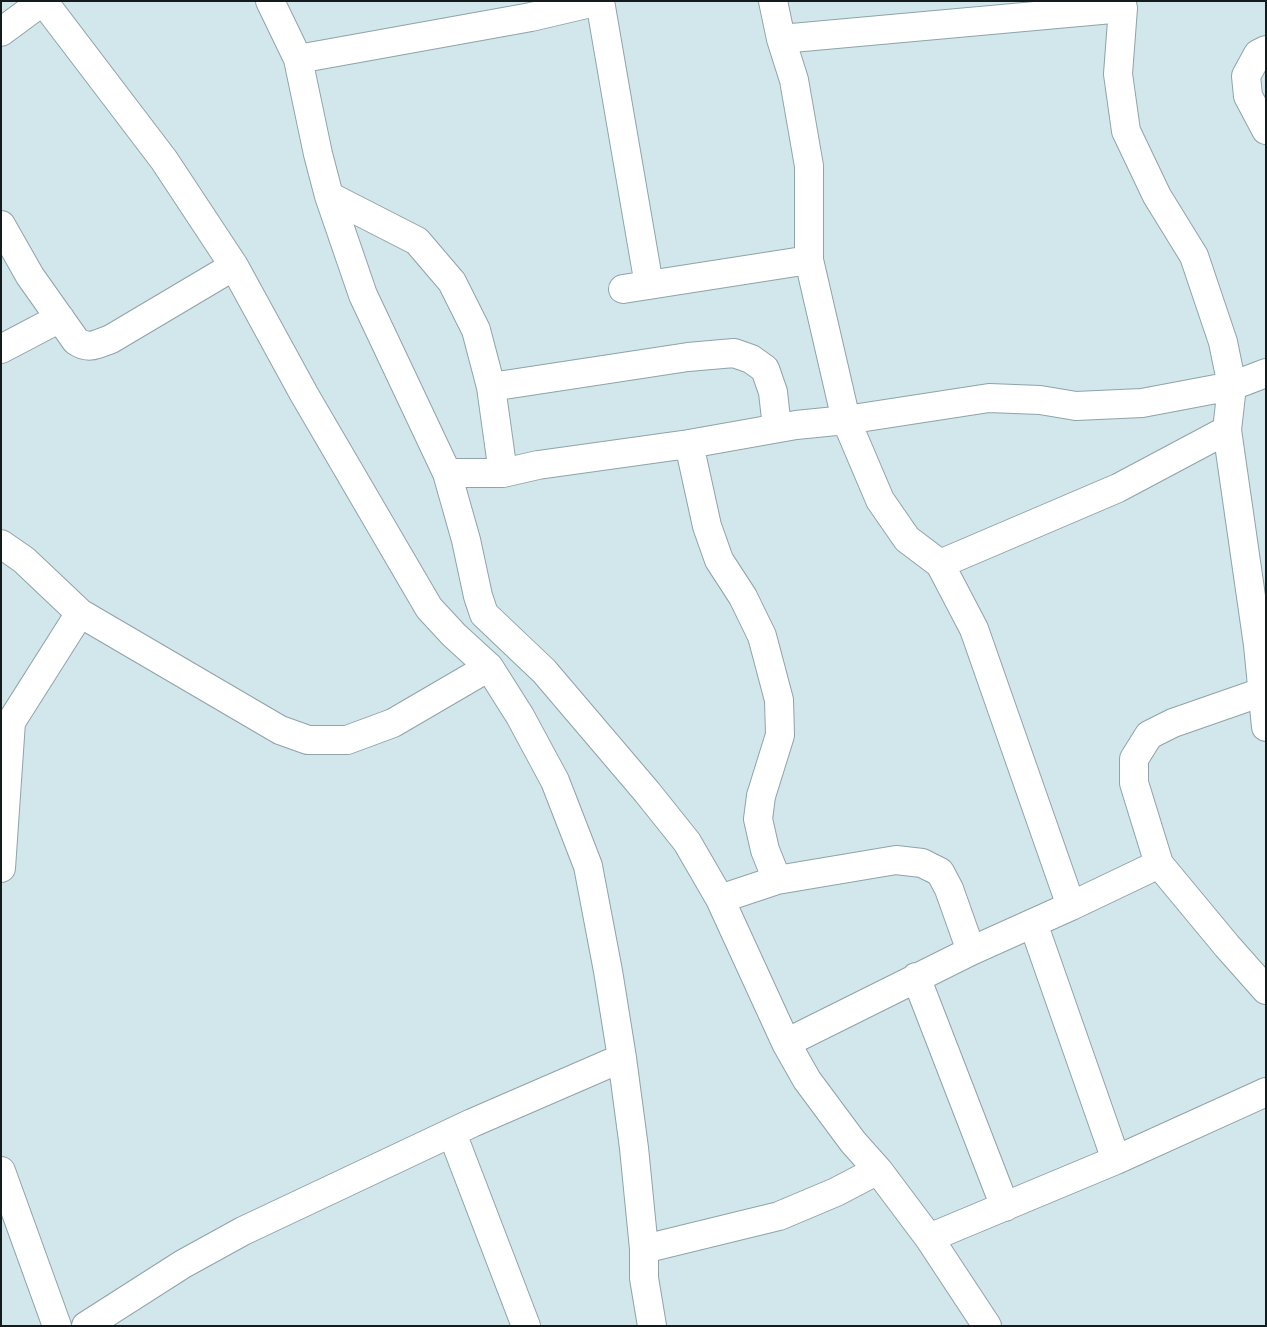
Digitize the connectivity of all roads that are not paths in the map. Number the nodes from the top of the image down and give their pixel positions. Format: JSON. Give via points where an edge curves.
{"nodes":[{"id":1,"x":270,"y":1,"type":"edge"},
{"id":2,"x":600,"y":1,"type":"edge"},
{"id":3,"x":773,"y":1,"type":"edge"},
{"id":4,"x":1122,"y":5,"type":"edge"},
{"id":5,"x":1,"y":32,"type":"edge"},
{"id":6,"x":781,"y":39,"type":"junction"},
{"id":7,"x":1266,"y":50,"type":"edge"},
{"id":8,"x":298,"y":59,"type":"junction"},
{"id":9,"x":1266,"y":130,"type":"edge"},
{"id":10,"x":329,"y":196,"type":"junction"},
{"id":11,"x":1,"y":225,"type":"edge"},
{"id":12,"x":810,"y":260,"type":"junction"},
{"id":13,"x":234,"y":266,"type":"junction"},
{"id":14,"x":60,"y":318,"type":"junction"},
{"id":15,"x":1,"y":349,"type":"edge"},
{"id":16,"x":1266,"y":373,"type":"edge"},
{"id":17,"x":1232,"y":386,"type":"junction"},
{"id":18,"x":491,"y":387,"type":"junction"},
{"id":19,"x":846,"y":420,"type":"junction"},
{"id":20,"x":778,"y":428,"type":"junction"},
{"id":21,"x":1227,"y":430,"type":"junction"},
{"id":22,"x":689,"y":444,"type":"junction"},
{"id":23,"x":447,"y":473,"type":"junction"},
{"id":24,"x":503,"y":473,"type":"junction"},
{"id":25,"x":1,"y":544,"type":"edge"},
{"id":26,"x":940,"y":564,"type":"junction"},
{"id":27,"x":1256,"y":577,"type":"edge"},
{"id":28,"x":80,"y":614,"type":"junction"},
{"id":29,"x":484,"y":614,"type":"junction"},
{"id":30,"x":454,"y":635,"type":"junction"},
{"id":31,"x":489,"y":666,"type":"junction"},
{"id":32,"x":1262,"y":692,"type":"junction"},
{"id":33,"x":6,"y":723,"type":"edge"},
{"id":34,"x":1266,"y":727,"type":"edge"},
{"id":35,"x":1160,"y":864,"type":"junction"},
{"id":36,"x":1,"y":868,"type":"edge"},
{"id":37,"x":777,"y":880,"type":"junction"},
{"id":38,"x":720,"y":899,"type":"junction"},
{"id":39,"x":1071,"y":906,"type":"junction"},
{"id":40,"x":1033,"y":923,"type":"junction"},
{"id":41,"x":971,"y":951,"type":"junction"},
{"id":42,"x":916,"y":977,"type":"junction"},
{"id":43,"x":1266,"y":990,"type":"edge"},
{"id":44,"x":786,"y":1043,"type":"junction"},
{"id":45,"x":622,"y":1058,"type":"junction"},
{"id":46,"x":1266,"y":1092,"type":"edge"},
{"id":47,"x":452,"y":1132,"type":"junction"},
{"id":48,"x":1116,"y":1160,"type":"junction"},
{"id":49,"x":878,"y":1170,"type":"junction"},
{"id":50,"x":1,"y":1171,"type":"edge"},
{"id":51,"x":1005,"y":1207,"type":"junction"},
{"id":52,"x":929,"y":1238,"type":"junction"},
{"id":53,"x":644,"y":1248,"type":"junction"},
{"id":54,"x":57,"y":1326,"type":"edge"},
{"id":55,"x":86,"y":1326,"type":"edge"},
{"id":56,"x":526,"y":1326,"type":"edge"},
{"id":57,"x":652,"y":1326,"type":"edge"},
{"id":58,"x":987,"y":1326,"type":"edge"}],
"edges":[{"from":1,"to":8,"type":"street"},
{"from":2,"to":8,"type":"street","via":[[531,17]]},
{"from":2,"to":12,"type":"street","via":[[636,287]]},
{"from":3,"to":6,"type":"street"},
{"from":4,"to":6,"type":"street"},
{"from":4,"to":17,"type":"street","via":[[1118,74],[1126,131],[1157,196],[1194,256],[1223,342]]},
{"from":5,"to":13,"type":"street","via":[[43,1],[164,160]]},
{"from":6,"to":12,"type":"street","via":[[794,80],[809,166]]},
{"from":7,"to":9,"type":"street","via":[[1258,54],[1246,76],[1248,96]]},
{"from":8,"to":10,"type":"street"},
{"from":10,"to":18,"type":"street","via":[[417,241],[452,282],[476,330]]},
{"from":10,"to":23,"type":"street","via":[[363,294]]},
{"from":11,"to":14,"type":"street","via":[[30,276]]},
{"from":12,"to":19,"type":"street"},
{"from":13,"to":14,"type":"street","via":[[94,346],[84,346],[76,341]]},
{"from":13,"to":30,"type":"street","via":[[304,394],[430,608]]},
{"from":14,"to":15,"type":"street"},
{"from":16,"to":17,"type":"street"},
{"from":17,"to":19,"type":"street","via":[[1142,402],[1076,406],[1040,400],[989,398]]},
{"from":17,"to":21,"type":"street"},
{"from":18,"to":20,"type":"street","via":[[734,353],[765,369],[774,392]]},
{"from":18,"to":24,"type":"street"},
{"from":19,"to":20,"type":"street"},
{"from":19,"to":26,"type":"street","via":[[880,500],[907,539]]},
{"from":20,"to":22,"type":"street"},
{"from":21,"to":26,"type":"street","via":[[1118,488]]},
{"from":21,"to":27,"type":"street"},
{"from":22,"to":24,"type":"street","via":[[538,465]]},
{"from":22,"to":37,"type":"street","via":[[707,526],[719,560],[743,597],[762,636],[779,700],[780,735],[761,796],[758,819]]},
{"from":23,"to":24,"type":"street"},
{"from":23,"to":29,"type":"street"},
{"from":25,"to":28,"type":"street","via":[[24,560]]},
{"from":26,"to":39,"type":"street","via":[[974,629]]},
{"from":27,"to":32,"type":"street"},
{"from":28,"to":31,"type":"street","via":[[280,730],[308,740],[347,740],[393,723]]},
{"from":28,"to":33,"type":"street"},
{"from":29,"to":30,"type":"street"},
{"from":29,"to":38,"type":"street","via":[[544,671],[647,792],[687,842]]},
{"from":30,"to":31,"type":"street"},
{"from":31,"to":45,"type":"street","via":[[555,781],[588,866]]},
{"from":32,"to":34,"type":"street"},
{"from":32,"to":35,"type":"street","via":[[1173,723],[1149,735],[1134,759],[1134,783]]},
{"from":33,"to":36,"type":"street"},
{"from":35,"to":39,"type":"street"},
{"from":35,"to":43,"type":"street"},
{"from":37,"to":38,"type":"street"},
{"from":37,"to":41,"type":"street","via":[[896,860],[922,863],[940,872]]},
{"from":38,"to":44,"type":"street"},
{"from":39,"to":40,"type":"street"},
{"from":40,"to":41,"type":"street"},
{"from":40,"to":48,"type":"street"},
{"from":41,"to":42,"type":"street"},
{"from":42,"to":44,"type":"street"},
{"from":42,"to":51,"type":"street"},
{"from":44,"to":49,"type":"street","via":[[807,1080]]},
{"from":45,"to":47,"type":"street"},
{"from":45,"to":53,"type":"street"},
{"from":46,"to":48,"type":"street"},
{"from":47,"to":55,"type":"street","via":[[243,1231],[183,1264]]},
{"from":47,"to":56,"type":"street"},
{"from":48,"to":51,"type":"street"},
{"from":49,"to":52,"type":"street"},
{"from":49,"to":53,"type":"street","via":[[778,1216]]},
{"from":50,"to":54,"type":"street"},
{"from":51,"to":52,"type":"street"},
{"from":52,"to":58,"type":"street"},
{"from":53,"to":57,"type":"street","via":[[644,1278]]}]}
